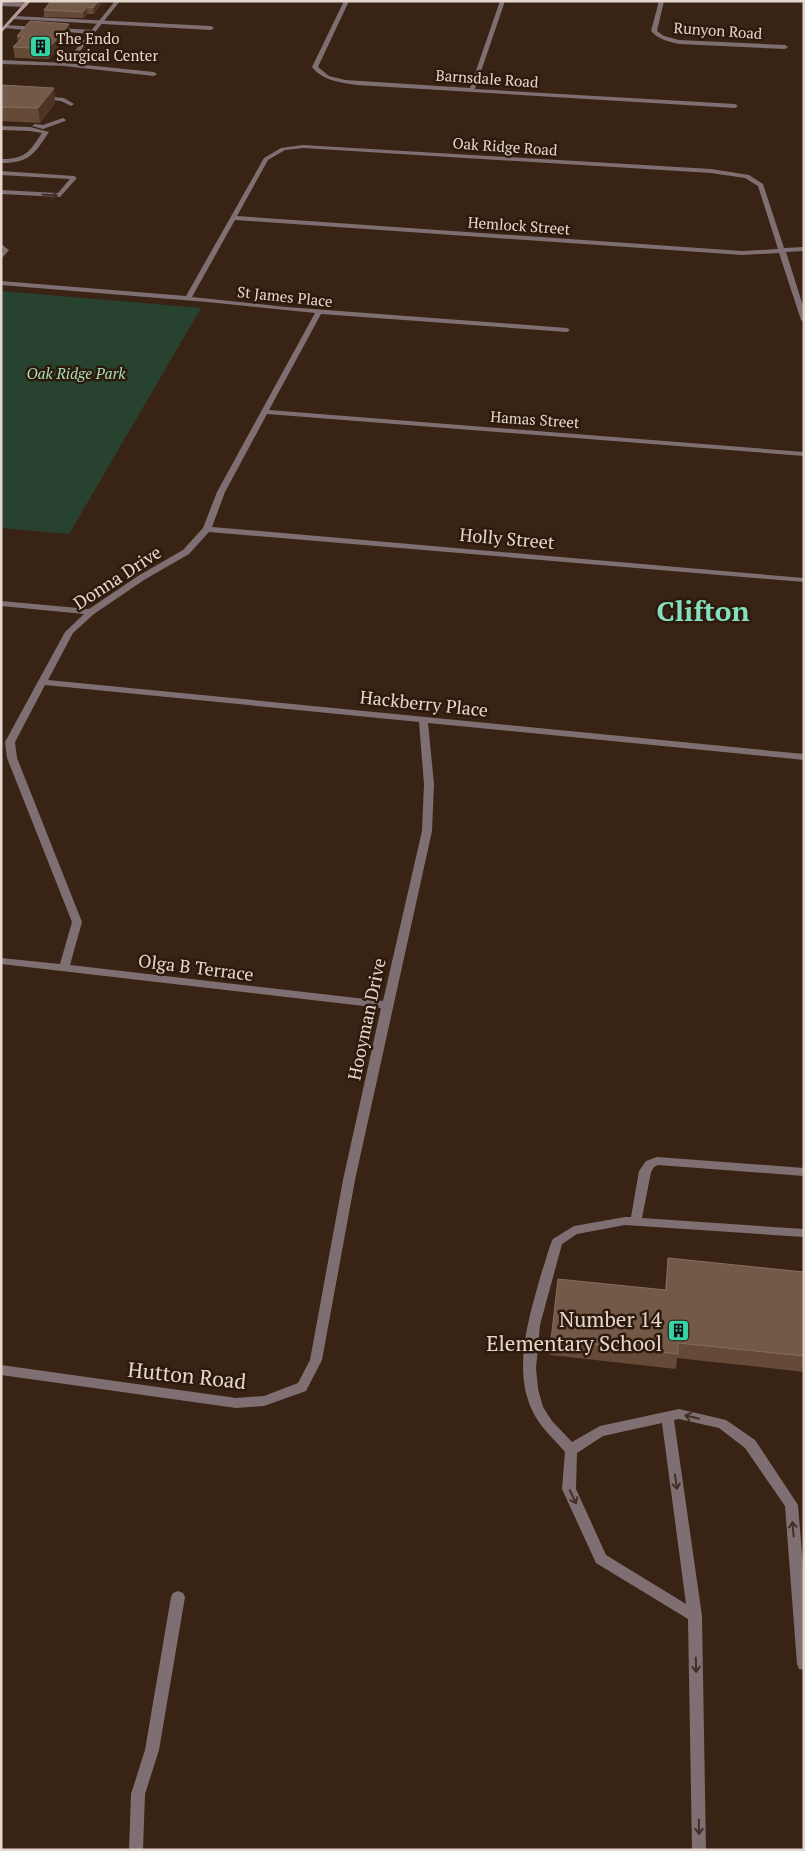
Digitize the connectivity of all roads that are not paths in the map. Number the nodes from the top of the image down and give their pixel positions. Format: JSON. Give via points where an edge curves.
{"nodes":[{"id":1,"x":118,"y":1,"type":"edge"},
{"id":2,"x":347,"y":1,"type":"edge"},
{"id":3,"x":503,"y":1,"type":"edge"},
{"id":4,"x":662,"y":1,"type":"edge"},
{"id":5,"x":27,"y":3,"type":"edge"},
{"id":6,"x":1,"y":4,"type":"edge"},
{"id":7,"x":14,"y":18,"type":"junction"},
{"id":8,"x":100,"y":23,"type":"junction"},
{"id":9,"x":211,"y":28,"type":"dead end"},
{"id":10,"x":44,"y":29,"type":"edge"},
{"id":11,"x":3,"y":30,"type":"edge"},
{"id":12,"x":54,"y":30,"type":"edge"},
{"id":13,"x":92,"y":32,"type":"junction"},
{"id":14,"x":785,"y":47,"type":"dead end"},
{"id":15,"x":1,"y":62,"type":"edge"},
{"id":16,"x":66,"y":65,"type":"junction"},
{"id":17,"x":154,"y":74,"type":"dead end"},
{"id":18,"x":472,"y":90,"type":"junction"},
{"id":19,"x":36,"y":97,"type":"edge"},
{"id":20,"x":70,"y":104,"type":"dead end"},
{"id":21,"x":735,"y":106,"type":"dead end"},
{"id":22,"x":63,"y":120,"type":"dead end"},
{"id":23,"x":1,"y":126,"type":"edge"},
{"id":24,"x":1,"y":161,"type":"edge"},
{"id":25,"x":1,"y":173,"type":"edge"},
{"id":26,"x":1,"y":192,"type":"edge"},
{"id":27,"x":233,"y":218,"type":"junction"},
{"id":28,"x":1,"y":246,"type":"edge"},
{"id":29,"x":804,"y":249,"type":"edge"},
{"id":30,"x":783,"y":250,"type":"junction"},
{"id":31,"x":2,"y":256,"type":"edge"},
{"id":32,"x":1,"y":283,"type":"edge"},
{"id":33,"x":188,"y":298,"type":"junction"},
{"id":34,"x":319,"y":312,"type":"junction"},
{"id":35,"x":804,"y":320,"type":"edge"},
{"id":36,"x":567,"y":330,"type":"dead end"},
{"id":37,"x":264,"y":412,"type":"junction"},
{"id":38,"x":804,"y":454,"type":"edge"},
{"id":39,"x":207,"y":529,"type":"junction"},
{"id":40,"x":804,"y":580,"type":"edge"},
{"id":41,"x":1,"y":603,"type":"edge"},
{"id":42,"x":91,"y":612,"type":"junction"},
{"id":43,"x":41,"y":682,"type":"junction"},
{"id":44,"x":423,"y":720,"type":"junction"},
{"id":45,"x":804,"y":757,"type":"edge"},
{"id":46,"x":1,"y":961,"type":"edge"},
{"id":47,"x":64,"y":968,"type":"junction"},
{"id":48,"x":387,"y":1005,"type":"junction"},
{"id":49,"x":804,"y":1172,"type":"edge"},
{"id":50,"x":636,"y":1221,"type":"junction"},
{"id":51,"x":804,"y":1232,"type":"edge"},
{"id":52,"x":322,"y":1325,"type":"joint"},
{"id":53,"x":1,"y":1370,"type":"edge"},
{"id":54,"x":667,"y":1416,"type":"junction"},
{"id":55,"x":571,"y":1450,"type":"junction"},
{"id":56,"x":178,"y":1597,"type":"dead end"},
{"id":57,"x":695,"y":1616,"type":"junction"},
{"id":58,"x":804,"y":1664,"type":"edge"},
{"id":59,"x":136,"y":1850,"type":"edge"},
{"id":60,"x":699,"y":1850,"type":"edge"}],
"edges":[{"from":1,"to":8,"type":"street"},
{"from":2,"to":18,"type":"street","name":"Barnsdale Road","via":[[317,61],[318,73],[349,82]]},
{"from":3,"to":18,"type":"street"},
{"from":4,"to":14,"type":"street","name":"Runyon Road","via":[[654,31],[657,36],[679,42]]},
{"from":5,"to":6,"type":"street"},
{"from":5,"to":7,"type":"main road"},
{"from":7,"to":8,"type":"street"},
{"from":7,"to":11,"type":"main road"},
{"from":8,"to":9,"type":"street"},
{"from":8,"to":13,"type":"street"},
{"from":10,"to":11,"type":"street"},
{"from":12,"to":13,"type":"street"},
{"from":13,"to":16,"type":"street"},
{"from":15,"to":16,"type":"street"},
{"from":16,"to":17,"type":"street"},
{"from":18,"to":21,"type":"street","name":"Barnsdale Road"},
{"from":19,"to":20,"type":"street","via":[[62,99]]},
{"from":22,"to":23,"type":"street","via":[[43,127]]},
{"from":23,"to":24,"type":"street","via":[[46,132],[28,158]]},
{"from":26,"to":25,"type":"street","one_way":true,"via":[[60,195],[74,178]]},
{"from":27,"to":30,"type":"street","name":"Hemlock Street","via":[[742,253]]},
{"from":27,"to":30,"type":"street","name":"Oak Ridge Road","via":[[273,152],[285,148],[317,147],[711,171],[747,176],[761,185]]},
{"from":27,"to":33,"type":"street","name":"Oak Ridge Road"},
{"from":28,"to":31,"type":"street","via":[[6,250]]},
{"from":29,"to":30,"type":"street","name":"Hemlock Street"},
{"from":30,"to":35,"type":"street","name":"Oak Ridge Road"},
{"from":32,"to":33,"type":"street","name":"St James Place"},
{"from":33,"to":34,"type":"street","name":"St James Place"},
{"from":34,"to":36,"type":"street","name":"St James Place"},
{"from":34,"to":37,"type":"street","name":"Donna Drive"},
{"from":37,"to":38,"type":"street","name":"Hamas Street"},
{"from":37,"to":39,"type":"street","name":"Donna Drive","via":[[222,492]]},
{"from":39,"to":40,"type":"street","name":"Holly Street"},
{"from":39,"to":42,"type":"street","name":"Donna Drive","via":[[186,552]]},
{"from":41,"to":42,"type":"street"},
{"from":42,"to":43,"type":"street","name":"Donna Drive","via":[[69,632]]},
{"from":43,"to":44,"type":"street","name":"Hackberry Place"},
{"from":43,"to":47,"type":"street","name":"Donna Drive","via":[[10,742],[12,758],[77,922]]},
{"from":44,"to":45,"type":"street","name":"Hackberry Place"},
{"from":44,"to":48,"type":"street","name":"Hooyman Drive","via":[[429,784],[427,831]]},
{"from":46,"to":47,"type":"street","name":"Olga B Terrace"},
{"from":47,"to":48,"type":"street","name":"Olga B Terrace"},
{"from":48,"to":52,"type":"street","name":"Hooyman Drive"},
{"from":49,"to":50,"type":"street","via":[[657,1161],[645,1171]]},
{"from":50,"to":51,"type":"street"},
{"from":50,"to":55,"type":"street","via":[[625,1220],[574,1230],[557,1242],[532,1333],[531,1388],[538,1410]]},
{"from":52,"to":53,"type":"street","name":"Hutton Road","via":[[316,1360],[302,1387],[264,1401],[203,1400]]},
{"from":54,"to":55,"type":"street","via":[[600,1431]]},
{"from":54,"to":57,"type":"street","one_way":true},
{"from":58,"to":54,"type":"street","one_way":true,"via":[[791,1505],[750,1444],[722,1424],[679,1414]]},
{"from":55,"to":57,"type":"street","one_way":true,"via":[[569,1489],[601,1559]]},
{"from":56,"to":59,"type":"street","via":[[152,1750],[138,1794]]},
{"from":57,"to":60,"type":"street","one_way":true}]}
